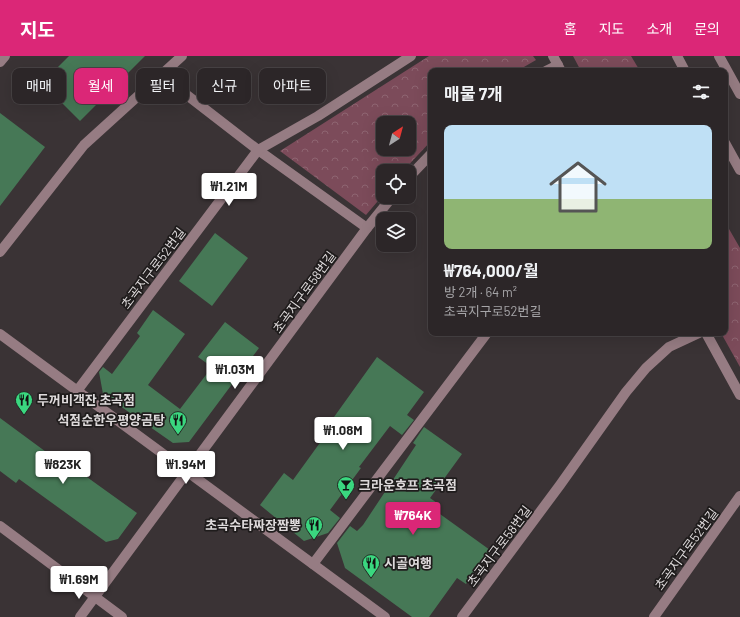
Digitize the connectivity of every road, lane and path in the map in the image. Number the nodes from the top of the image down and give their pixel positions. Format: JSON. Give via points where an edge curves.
{"nodes":[{"id":1,"x":5,"y":56,"type":"edge"},
{"id":2,"x":182,"y":56,"type":"edge"},
{"id":3,"x":411,"y":56,"type":"edge"},
{"id":4,"x":677,"y":56,"type":"edge"},
{"id":5,"x":719,"y":56,"type":"edge"},
{"id":6,"x":0,"y":62,"type":"edge"},
{"id":7,"x":169,"y":68,"type":"edge"},
{"id":8,"x":683,"y":68,"type":"edge"},
{"id":9,"x":726,"y":68,"type":"edge"},
{"id":10,"x":728,"y":72,"type":"edge"},
{"id":11,"x":740,"y":94,"type":"edge"},
{"id":12,"x":189,"y":97,"type":"edge"},
{"id":13,"x":136,"y":98,"type":"edge"},
{"id":14,"x":728,"y":148,"type":"edge"},
{"id":15,"x":258,"y":150,"type":"junction"},
{"id":16,"x":428,"y":157,"type":"edge"},
{"id":17,"x":416,"y":170,"type":"edge"},
{"id":18,"x":740,"y":170,"type":"edge"},
{"id":19,"x":386,"y":204,"type":"edge"},
{"id":20,"x":367,"y":228,"type":"junction"},
{"id":21,"x":0,"y":252,"type":"edge"},
{"id":22,"x":0,"y":334,"type":"edge"},
{"id":23,"x":485,"y":336,"type":"edge"},
{"id":24,"x":692,"y":336,"type":"edge"},
{"id":25,"x":708,"y":336,"type":"edge"},
{"id":26,"x":77,"y":391,"type":"junction"},
{"id":27,"x":740,"y":395,"type":"edge"},
{"id":28,"x":188,"y":472,"type":"junction"},
{"id":29,"x":740,"y":496,"type":"edge"},
{"id":30,"x":0,"y":526,"type":"edge"},
{"id":31,"x":313,"y":564,"type":"junction"},
{"id":32,"x":95,"y":597,"type":"junction"},
{"id":33,"x":80,"y":617,"type":"edge"},
{"id":34,"x":122,"y":617,"type":"edge"},
{"id":35,"x":385,"y":617,"type":"edge"},
{"id":36,"x":462,"y":617,"type":"edge"},
{"id":37,"x":654,"y":617,"type":"edge"}],
"edges":[{"from":1,"to":6,"type":"street"},
{"from":2,"to":7,"type":"street"},
{"from":3,"to":15,"type":"street","name":"초곡지구로52번길","via":[[318,116]]},
{"from":4,"to":8,"type":"street"},
{"from":5,"to":9,"type":"street"},
{"from":10,"to":11,"type":"street"},
{"from":12,"to":15,"type":"street"},
{"from":13,"to":21,"type":"street","via":[[84,145]]},
{"from":14,"to":18,"type":"street"},
{"from":15,"to":20,"type":"street"},
{"from":15,"to":26,"type":"street","name":"초곡지구로52번길"},
{"from":16,"to":17,"type":"street"},
{"from":19,"to":20,"type":"street","name":"초곡지구로58번길"},
{"from":20,"to":28,"type":"street","name":"초곡지구로58번길"},
{"from":22,"to":26,"type":"street"},
{"from":23,"to":31,"type":"street"},
{"from":24,"to":36,"type":"street","name":"초곡지구로58번길","via":[[669,346],[626,392]]},
{"from":25,"to":27,"type":"street"},
{"from":26,"to":28,"type":"street"},
{"from":28,"to":31,"type":"street"},
{"from":28,"to":32,"type":"street","name":"초곡지구로58번길"},
{"from":29,"to":37,"type":"street","name":"초곡지구로52번길"},
{"from":30,"to":32,"type":"street"},
{"from":31,"to":35,"type":"street"},
{"from":32,"to":33,"type":"street","name":"초곡지구로58번길"},
{"from":32,"to":34,"type":"street"}]}
